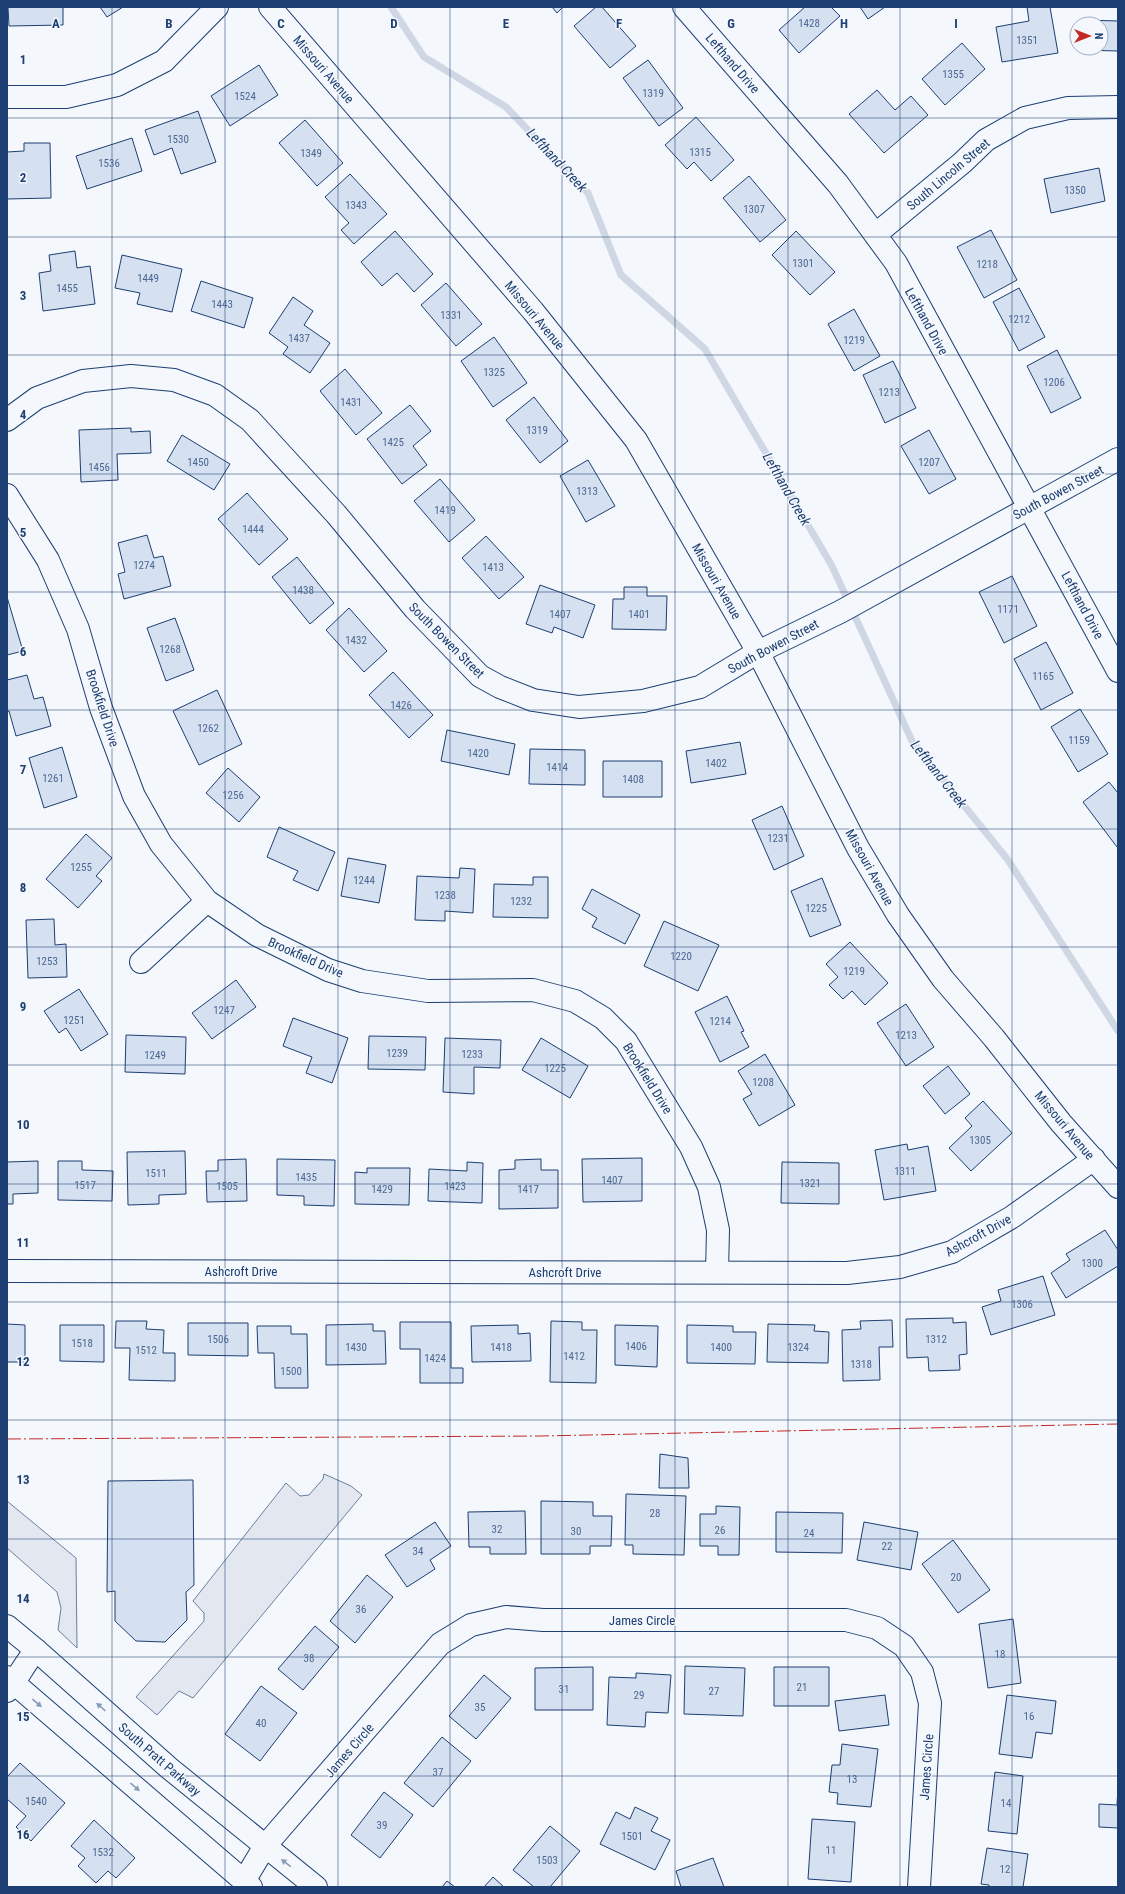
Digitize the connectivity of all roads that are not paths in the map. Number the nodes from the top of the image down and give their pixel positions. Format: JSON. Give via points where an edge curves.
{"nodes":[{"id":1,"x":217,"y":7,"type":"edge"},
{"id":2,"x":270,"y":7,"type":"edge"},
{"id":3,"x":692,"y":10,"type":"edge"},
{"id":4,"x":7,"y":97,"type":"edge"},
{"id":5,"x":1118,"y":107,"type":"edge"},
{"id":6,"x":876,"y":234,"type":"junction"},
{"id":7,"x":7,"y":420,"type":"edge"},
{"id":8,"x":1118,"y":459,"type":"edge"},
{"id":9,"x":7,"y":495,"type":"edge"},
{"id":10,"x":1030,"y":507,"type":"junction"},
{"id":11,"x":758,"y":652,"type":"junction"},
{"id":12,"x":1118,"y":671,"type":"edge"},
{"id":13,"x":207,"y":901,"type":"junction"},
{"id":14,"x":141,"y":962,"type":"dead end"},
{"id":15,"x":1094,"y":1159,"type":"junction"},
{"id":16,"x":1118,"y":1187,"type":"edge"},
{"id":17,"x":7,"y":1271,"type":"edge"},
{"id":18,"x":716,"y":1272,"type":"junction"},
{"id":19,"x":7,"y":1626,"type":"edge"},
{"id":20,"x":36,"y":1650,"type":"junction"},
{"id":21,"x":9,"y":1684,"type":"edge"},
{"id":22,"x":265,"y":1846,"type":"junction"},
{"id":23,"x":247,"y":1884,"type":"edge"},
{"id":24,"x":316,"y":1887,"type":"edge"},
{"id":25,"x":919,"y":1887,"type":"edge"}],
"edges":[{"from":1,"to":4,"type":"street","via":[[164,61],[117,85],[66,97]]},
{"from":2,"to":11,"type":"street","name":"Missouri Avenue","via":[[533,311],[636,440]]},
{"from":3,"to":6,"type":"street","name":"Lefthand Drive","via":[[838,184]]},
{"from":5,"to":6,"type":"street","name":"South Lincoln Street","via":[[1068,108],[1025,118],[986,140],[962,164]]},
{"from":6,"to":10,"type":"street","name":"Lefthand Drive","via":[[896,263]]},
{"from":7,"to":11,"type":"street","name":"South Bowen Street","via":[[37,398],[83,381],[131,376],[174,380],[215,395],[250,420],[336,514],[415,609],[480,676],[500,688],[533,700],[579,707],[643,701],[700,687]]},
{"from":8,"to":10,"type":"street","name":"South Bowen Street"},
{"from":9,"to":13,"type":"street","name":"Brookfield Drive","via":[[48,560],[78,629],[101,708],[134,796],[161,844]]},
{"from":10,"to":11,"type":"street","name":"South Bowen Street","via":[[840,612]]},
{"from":10,"to":12,"type":"street","name":"Lefthand Drive"},
{"from":11,"to":15,"type":"street","name":"Missouri Avenue","via":[[858,848],[898,915],[943,979],[994,1038],[1061,1123]]},
{"from":13,"to":14,"type":"street"},
{"from":13,"to":18,"type":"street","name":"Brookfield Drive","via":[[257,935],[328,970],[362,981],[428,991],[533,990],[575,1001],[603,1018],[626,1041],[691,1147],[706,1180],[718,1230]]},
{"from":15,"to":16,"type":"street","name":"Missouri Avenue"},
{"from":15,"to":18,"type":"street","name":"Ashcroft Drive","via":[[1012,1217],[952,1252],[900,1267],[847,1273]]},
{"from":17,"to":18,"type":"street","name":"Ashcroft Drive"},
{"from":19,"to":20,"type":"street","name":"South Pratt Parkway"},
{"from":20,"to":21,"type":"street"},
{"from":22,"to":20,"type":"street","name":"South Pratt Parkway","one_way":true,"via":[[169,1768]]},
{"from":21,"to":23,"type":"street","one_way":true},
{"from":22,"to":23,"type":"street","name":"James Circle"},
{"from":24,"to":22,"type":"street","name":"South Pratt Parkway","one_way":true},
{"from":22,"to":25,"type":"street","name":"James Circle","via":[[440,1644],[471,1625],[506,1617],[542,1620],[846,1620],[877,1628],[904,1646],[922,1672],[930,1703]]}]}
